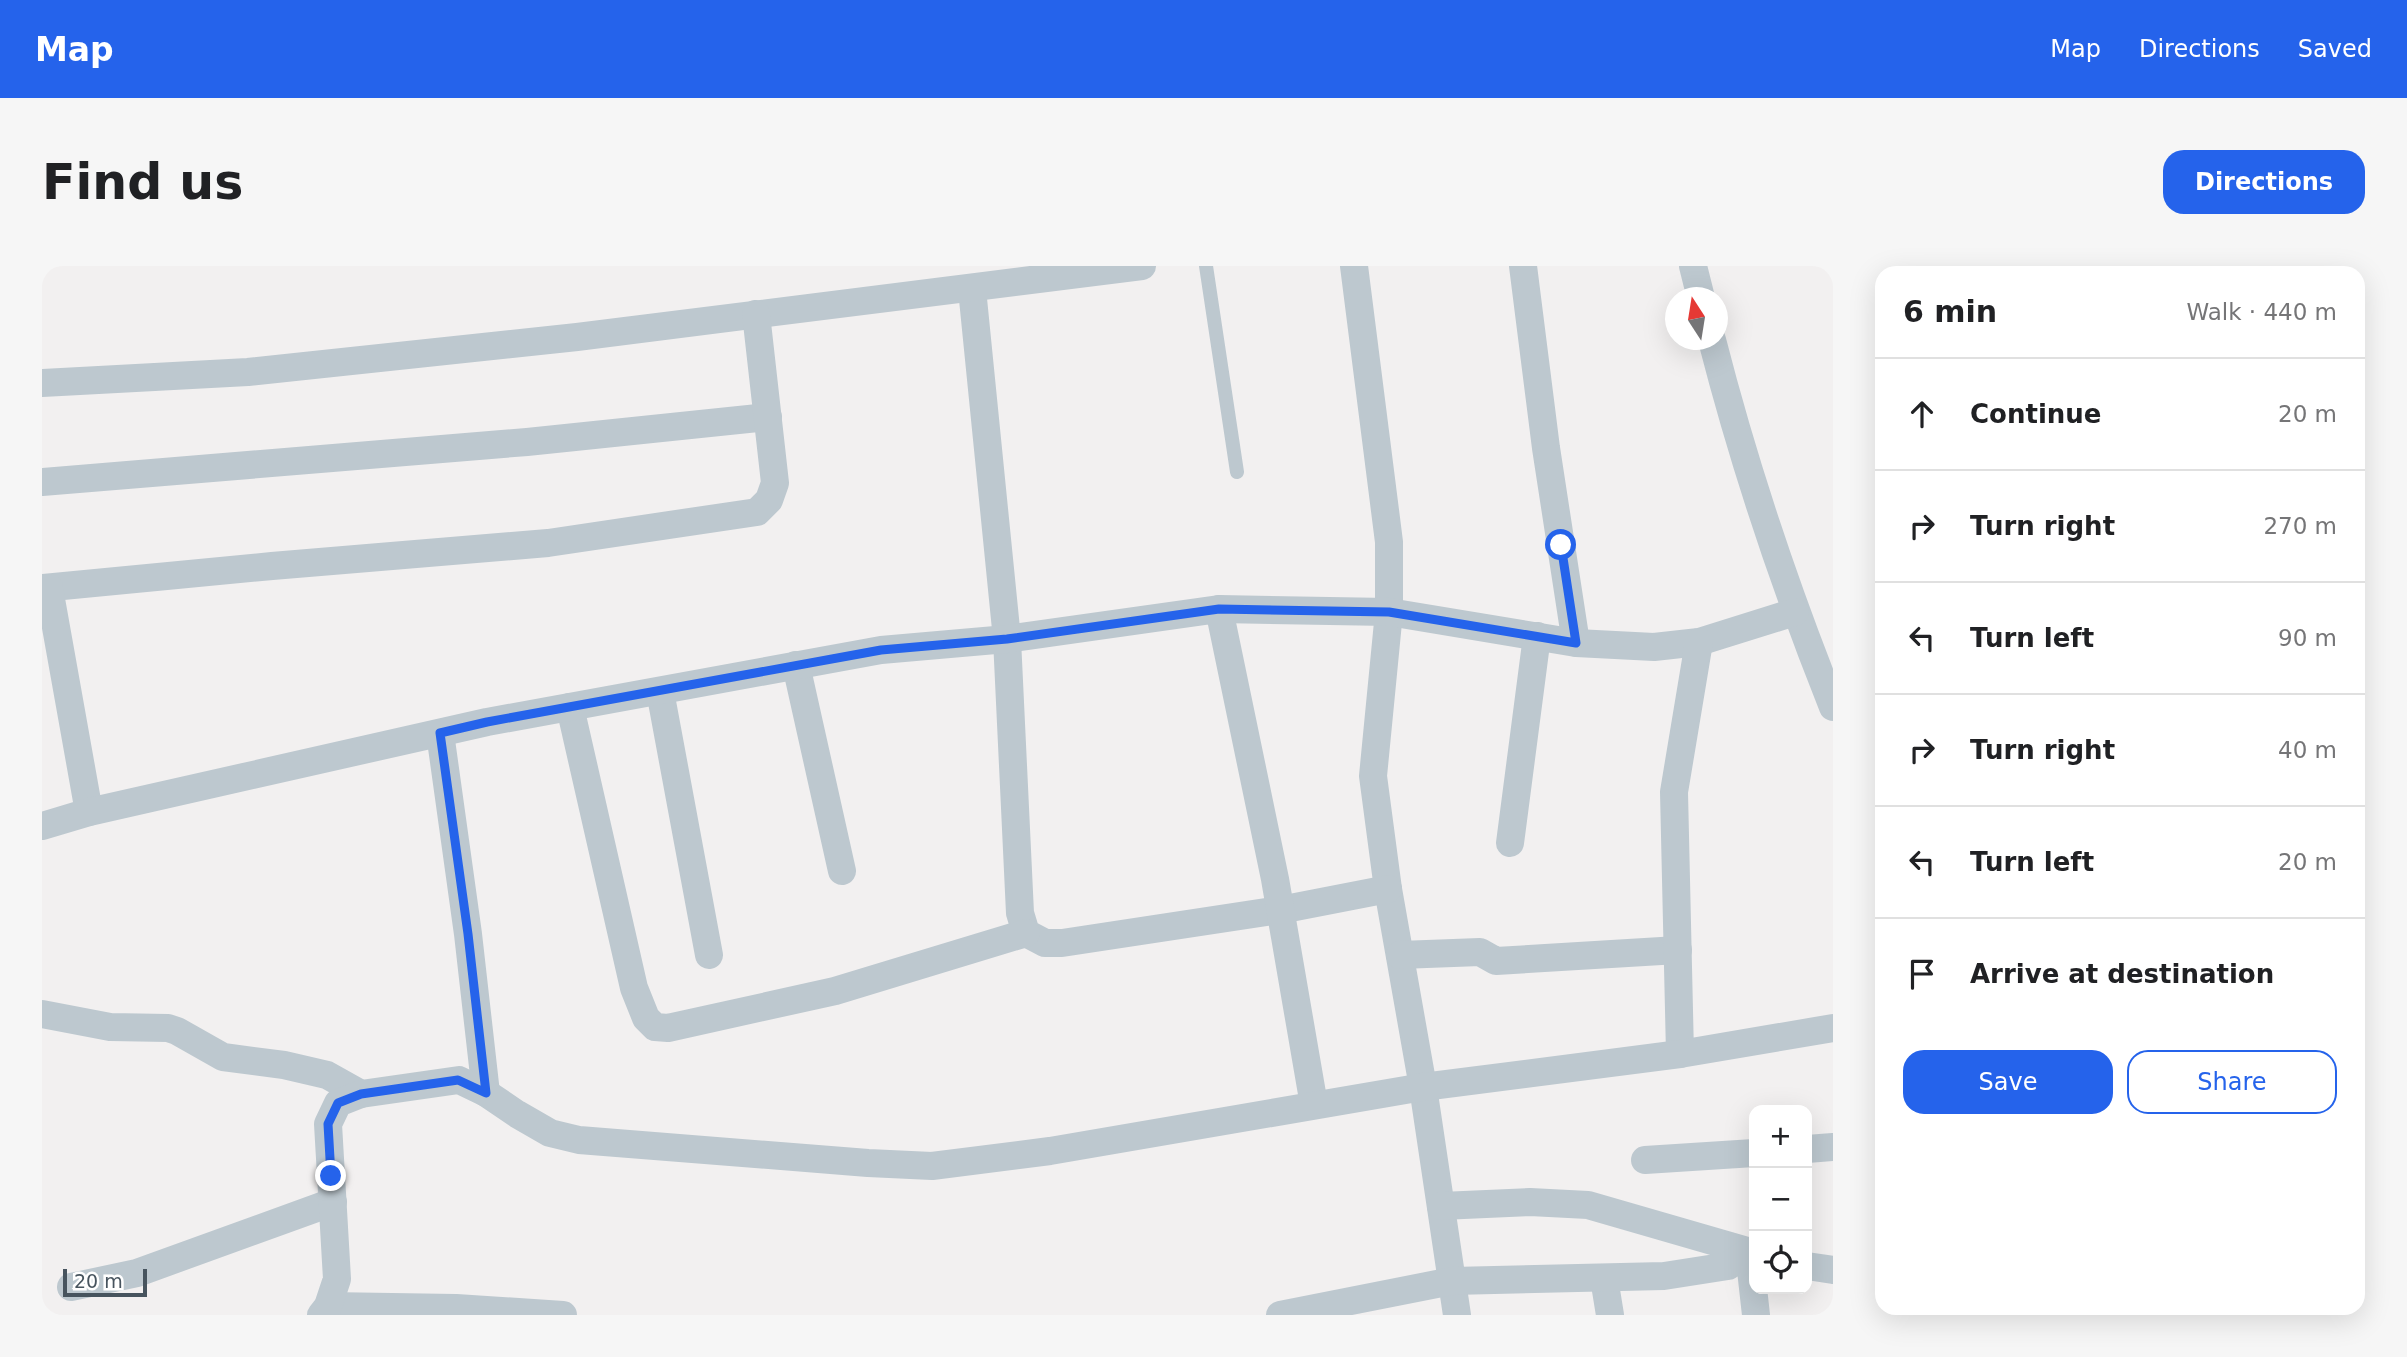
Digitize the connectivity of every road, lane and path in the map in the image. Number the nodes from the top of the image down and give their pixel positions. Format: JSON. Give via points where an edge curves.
{"nodes":[{"id":1,"x":1142,"y":266,"type":"edge"},
{"id":2,"x":1206,"y":266,"type":"edge"},
{"id":3,"x":1354,"y":266,"type":"edge"},
{"id":4,"x":1523,"y":266,"type":"edge"},
{"id":5,"x":1693,"y":266,"type":"edge"},
{"id":6,"x":1698,"y":287,"type":"edge"},
{"id":7,"x":972,"y":289,"type":"junction"},
{"id":8,"x":757,"y":314,"type":"junction"},
{"id":9,"x":1714,"y":350,"type":"edge"},
{"id":10,"x":42,"y":383,"type":"edge"},
{"id":11,"x":768,"y":417,"type":"junction"},
{"id":12,"x":1237,"y":472,"type":"dead end"},
{"id":13,"x":42,"y":482,"type":"edge"},
{"id":14,"x":45,"y":588,"type":"edge"},
{"id":15,"x":1219,"y":609,"type":"junction"},
{"id":16,"x":1389,"y":612,"type":"junction"},
{"id":17,"x":1795,"y":612,"type":"junction"},
{"id":18,"x":1537,"y":636,"type":"junction"},
{"id":19,"x":1007,"y":639,"type":"junction"},
{"id":20,"x":1699,"y":642,"type":"junction"},
{"id":21,"x":1576,"y":643,"type":"junction"},
{"id":22,"x":796,"y":665,"type":"junction"},
{"id":23,"x":660,"y":691,"type":"junction"},
{"id":24,"x":570,"y":707,"type":"junction"},
{"id":25,"x":1833,"y":707,"type":"edge"},
{"id":26,"x":440,"y":733,"type":"junction"},
{"id":27,"x":89,"y":812,"type":"junction"},
{"id":28,"x":42,"y":826,"type":"edge"},
{"id":29,"x":1510,"y":843,"type":"dead end"},
{"id":30,"x":842,"y":871,"type":"dead end"},
{"id":31,"x":1388,"y":889,"type":"junction"},
{"id":32,"x":1280,"y":910,"type":"junction"},
{"id":33,"x":1026,"y":933,"type":"junction"},
{"id":34,"x":1678,"y":950,"type":"junction"},
{"id":35,"x":709,"y":955,"type":"dead end"},
{"id":36,"x":1400,"y":955,"type":"junction"},
{"id":37,"x":42,"y":1014,"type":"edge"},
{"id":38,"x":1833,"y":1028,"type":"edge"},
{"id":39,"x":1681,"y":1054,"type":"junction"},
{"id":40,"x":1423,"y":1087,"type":"junction"},
{"id":41,"x":486,"y":1093,"type":"junction"},
{"id":42,"x":361,"y":1094,"type":"junction"},
{"id":43,"x":1314,"y":1105,"type":"junction"},
{"id":44,"x":1833,"y":1147,"type":"edge"},
{"id":45,"x":1812,"y":1149,"type":"edge"},
{"id":46,"x":1749,"y":1153,"type":"edge"},
{"id":47,"x":1645,"y":1160,"type":"dead end"},
{"id":48,"x":333,"y":1202,"type":"junction"},
{"id":49,"x":1441,"y":1206,"type":"junction"},
{"id":50,"x":1749,"y":1252,"type":"edge"},
{"id":51,"x":1749,"y":1254,"type":"edge"},
{"id":52,"x":1812,"y":1267,"type":"edge"},
{"id":53,"x":1833,"y":1270,"type":"edge"},
{"id":54,"x":1604,"y":1278,"type":"junction"},
{"id":55,"x":1452,"y":1281,"type":"junction"},
{"id":56,"x":71,"y":1287,"type":"dead end"},
{"id":57,"x":1754,"y":1294,"type":"edge"},
{"id":58,"x":325,"y":1311,"type":"edge"},
{"id":59,"x":563,"y":1315,"type":"edge"},
{"id":60,"x":1280,"y":1315,"type":"edge"},
{"id":61,"x":1457,"y":1315,"type":"edge"},
{"id":62,"x":1610,"y":1315,"type":"edge"},
{"id":63,"x":1756,"y":1315,"type":"edge"}],
"edges":[{"from":1,"to":7,"type":"street"},
{"from":2,"to":12,"type":"lane"},
{"from":3,"to":16,"type":"street","via":[[1389,542]]},
{"from":4,"to":21,"type":"street"},
{"from":5,"to":6,"type":"street"},
{"from":7,"to":8,"type":"street"},
{"from":7,"to":19,"type":"street"},
{"from":8,"to":10,"type":"street","via":[[248,372]]},
{"from":8,"to":11,"type":"street"},
{"from":9,"to":17,"type":"street"},
{"from":11,"to":13,"type":"street"},
{"from":11,"to":14,"type":"street","via":[[775,483],[769,500],[757,512],[548,543]]},
{"from":14,"to":27,"type":"street"},
{"from":15,"to":16,"type":"street"},
{"from":15,"to":19,"type":"street"},
{"from":15,"to":32,"type":"street"},
{"from":16,"to":18,"type":"street"},
{"from":16,"to":31,"type":"street","via":[[1373,776]]},
{"from":17,"to":20,"type":"street"},
{"from":17,"to":25,"type":"street"},
{"from":18,"to":21,"type":"street"},
{"from":18,"to":29,"type":"street"},
{"from":19,"to":22,"type":"street","via":[[881,650]]},
{"from":19,"to":33,"type":"street","via":[[1020,913]]},
{"from":20,"to":21,"type":"street","via":[[1654,647]]},
{"from":20,"to":34,"type":"street","via":[[1675,792]]},
{"from":22,"to":23,"type":"street"},
{"from":22,"to":30,"type":"street"},
{"from":23,"to":24,"type":"street"},
{"from":23,"to":35,"type":"street"},
{"from":24,"to":26,"type":"street"},
{"from":24,"to":33,"type":"street","via":[[634,988],[654,1027],[667,1028],[835,990]]},
{"from":26,"to":27,"type":"street"},
{"from":26,"to":41,"type":"street"},
{"from":27,"to":28,"type":"street"},
{"from":31,"to":32,"type":"street"},
{"from":31,"to":36,"type":"street"},
{"from":32,"to":33,"type":"street","via":[[1062,943],[1045,943]]},
{"from":32,"to":43,"type":"street"},
{"from":34,"to":36,"type":"street","via":[[1496,961],[1480,952]]},
{"from":34,"to":39,"type":"street"},
{"from":36,"to":40,"type":"street"},
{"from":37,"to":42,"type":"street","via":[[110,1027],[168,1028],[223,1057],[307,1070]]},
{"from":38,"to":39,"type":"street"},
{"from":39,"to":40,"type":"street"},
{"from":40,"to":43,"type":"street"},
{"from":40,"to":49,"type":"street"},
{"from":41,"to":42,"type":"street","via":[[458,1080]]},
{"from":41,"to":43,"type":"street","via":[[550,1133],[579,1140],[932,1166],[1051,1151]]},
{"from":42,"to":48,"type":"street","via":[[338,1103],[328,1124]]},
{"from":44,"to":45,"type":"street"},
{"from":46,"to":47,"type":"street"},
{"from":48,"to":56,"type":"street","via":[[137,1273]]},
{"from":48,"to":58,"type":"street","via":[[337,1279]]},
{"from":49,"to":50,"type":"street","via":[[1588,1205]]},
{"from":49,"to":55,"type":"street"},
{"from":51,"to":54,"type":"street","via":[[1728,1266],[1664,1276]]},
{"from":52,"to":53,"type":"street"},
{"from":54,"to":55,"type":"street"},
{"from":54,"to":62,"type":"street"},
{"from":55,"to":60,"type":"street"},
{"from":55,"to":61,"type":"street"},
{"from":57,"to":63,"type":"street"},
{"from":58,"to":59,"type":"street","via":[[456,1308]]}]}
